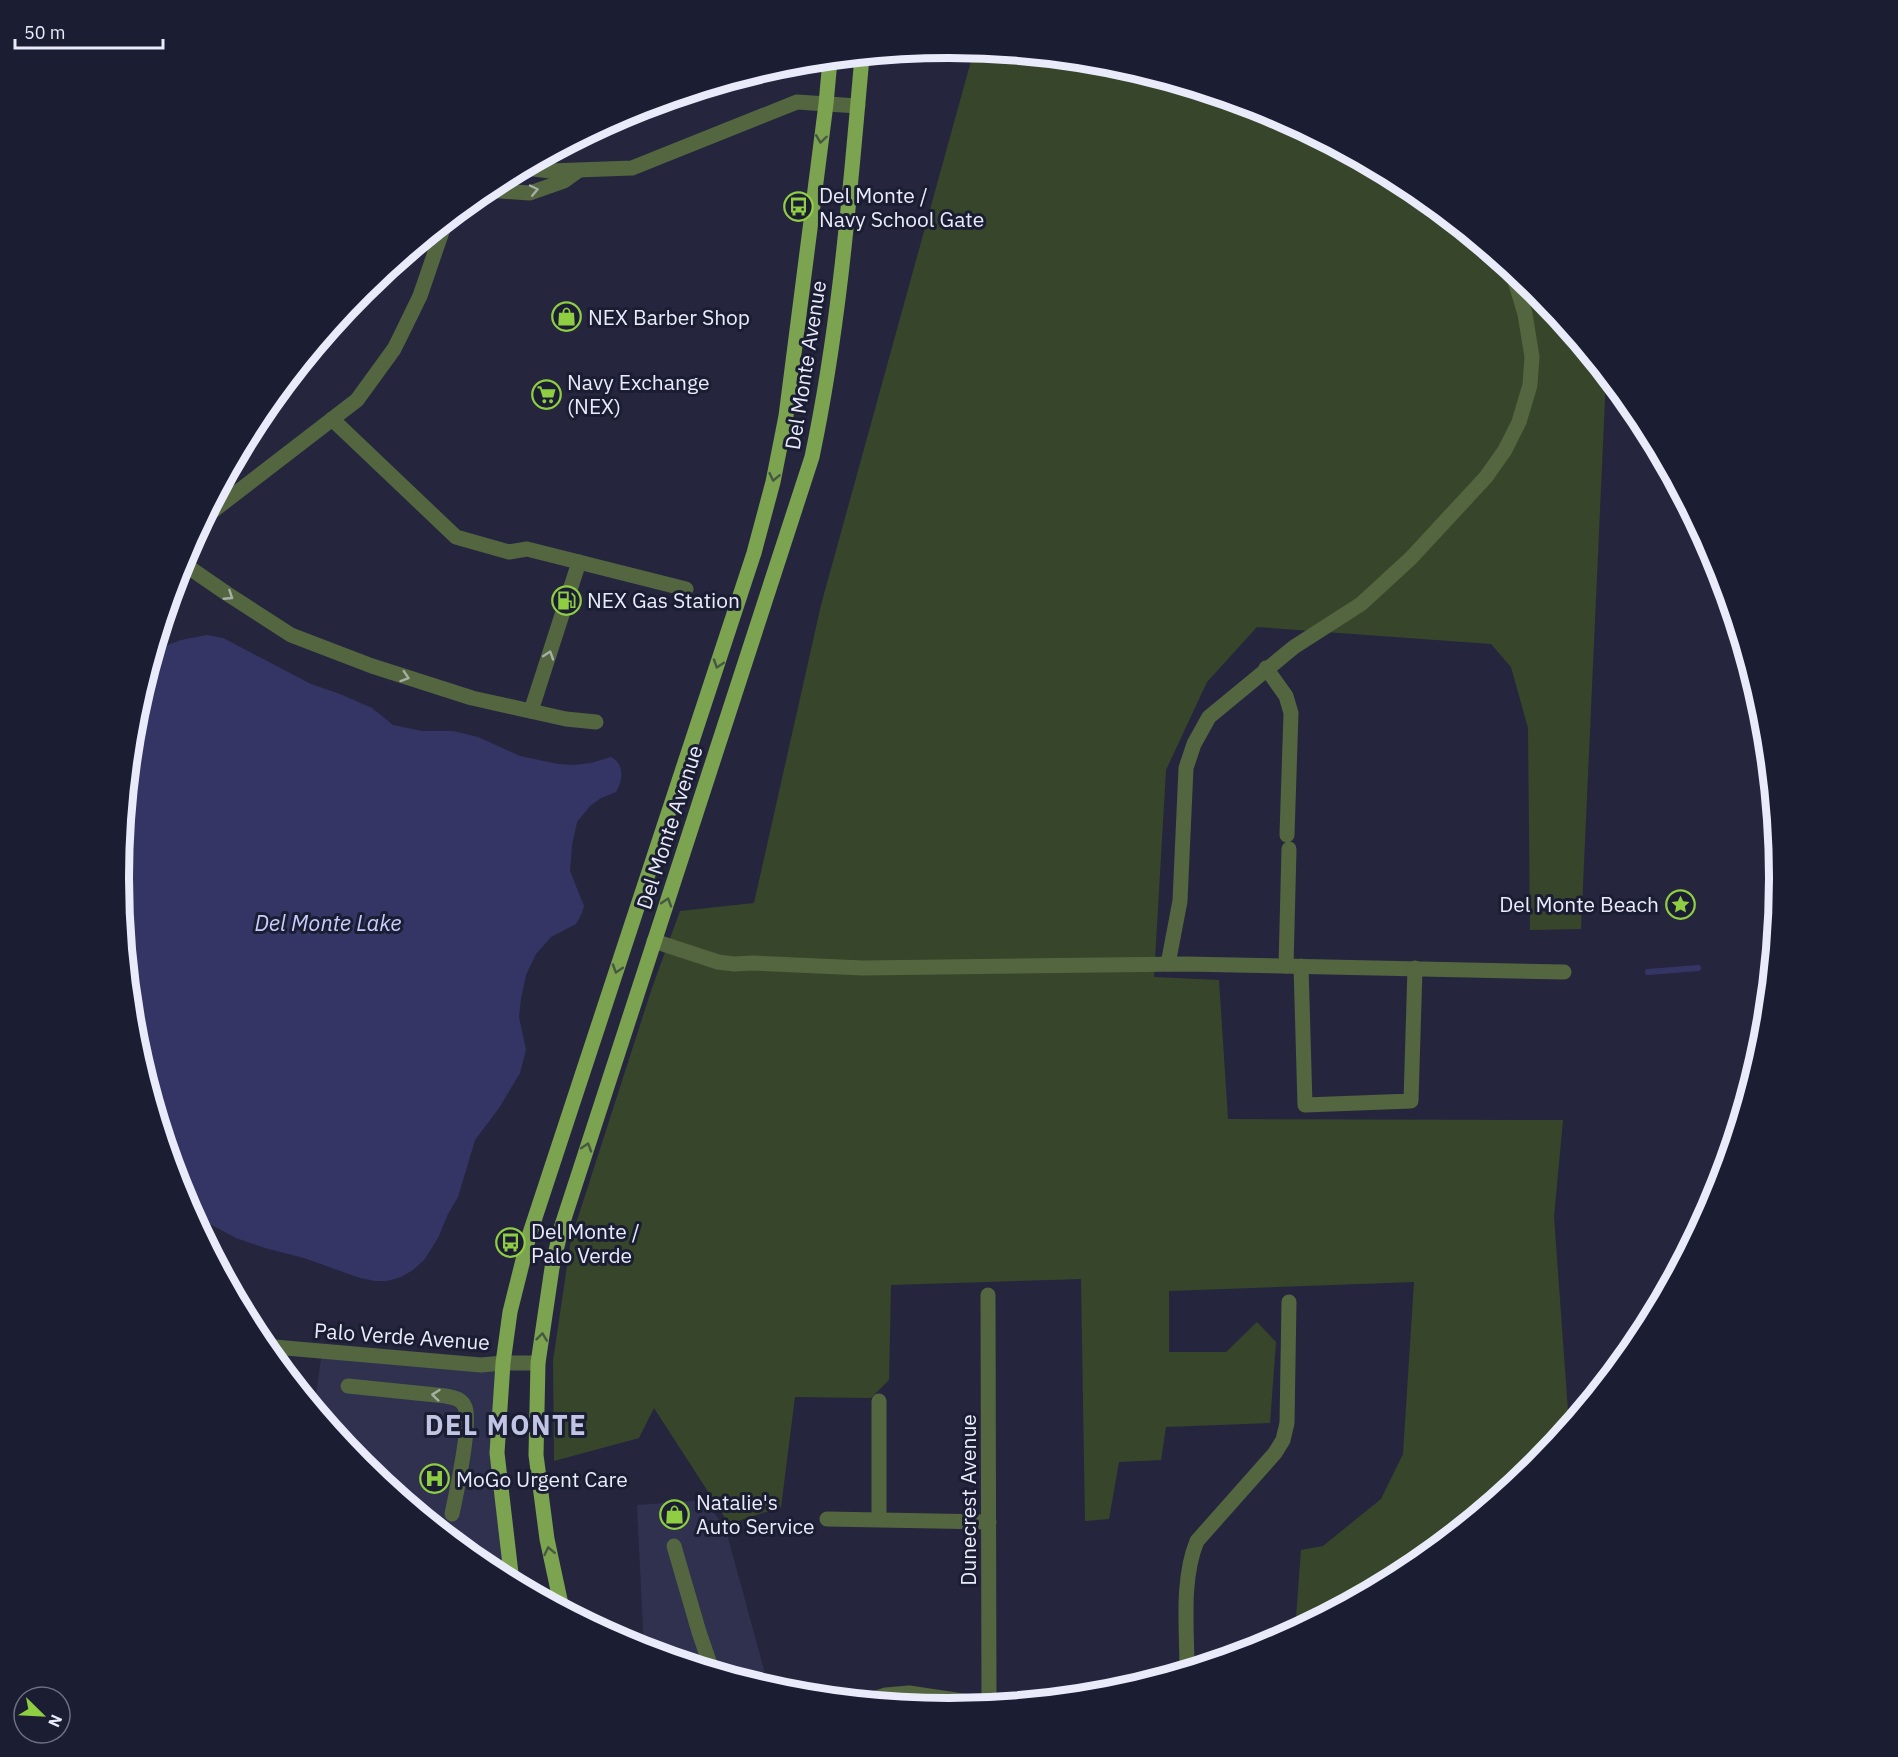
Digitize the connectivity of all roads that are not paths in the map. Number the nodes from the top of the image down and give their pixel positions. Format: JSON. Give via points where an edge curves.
{"nodes":[{"id":1,"x":861,"y":64,"type":"edge"},
{"id":2,"x":829,"y":68,"type":"edge"},
{"id":3,"x":826,"y":104,"type":"junction"},
{"id":4,"x":858,"y":106,"type":"junction"},
{"id":5,"x":537,"y":169,"type":"edge"},
{"id":6,"x":578,"y":171,"type":"junction"},
{"id":7,"x":503,"y":191,"type":"edge"},
{"id":8,"x":440,"y":236,"type":"edge"},
{"id":9,"x":1517,"y":288,"type":"edge"},
{"id":10,"x":332,"y":419,"type":"junction"},
{"id":11,"x":219,"y":506,"type":"edge"},
{"id":12,"x":579,"y":562,"type":"junction"},
{"id":13,"x":190,"y":568,"type":"edge"},
{"id":14,"x":686,"y":589,"type":"dead end"},
{"id":15,"x":1266,"y":668,"type":"junction"},
{"id":16,"x":531,"y":711,"type":"junction"},
{"id":17,"x":596,"y":722,"type":"dead end"},
{"id":18,"x":654,"y":941,"type":"junction"},
{"id":19,"x":1168,"y":964,"type":"junction"},
{"id":20,"x":1294,"y":966,"type":"junction"},
{"id":21,"x":1415,"y":968,"type":"junction"},
{"id":22,"x":1564,"y":972,"type":"dead end"},
{"id":23,"x":988,"y":1295,"type":"dead end"},
{"id":24,"x":1289,"y":1302,"type":"dead end"},
{"id":25,"x":276,"y":1347,"type":"edge"},
{"id":26,"x":503,"y":1363,"type":"junction"},
{"id":27,"x":538,"y":1363,"type":"junction"},
{"id":28,"x":348,"y":1386,"type":"dead end"},
{"id":29,"x":879,"y":1401,"type":"dead end"},
{"id":30,"x":452,"y":1514,"type":"dead end"},
{"id":31,"x":827,"y":1519,"type":"dead end"},
{"id":32,"x":879,"y":1519,"type":"junction"},
{"id":33,"x":989,"y":1522,"type":"junction"},
{"id":34,"x":674,"y":1546,"type":"dead end"},
{"id":35,"x":511,"y":1571,"type":"edge"},
{"id":36,"x":560,"y":1600,"type":"edge"},
{"id":37,"x":709,"y":1663,"type":"edge"},
{"id":38,"x":1187,"y":1663,"type":"edge"},
{"id":39,"x":884,"y":1696,"type":"edge"},
{"id":40,"x":989,"y":1697,"type":"edge"},
{"id":41,"x":941,"y":1698,"type":"edge"}],
"edges":[{"from":1,"to":4,"type":"main road","name":"Del Monte Avenue"},
{"from":2,"to":3,"type":"main road","name":"Del Monte Avenue"},
{"from":3,"to":4,"type":"street"},
{"from":3,"to":6,"type":"street","via":[[797,102],[632,168]]},
{"from":3,"to":26,"type":"main road","name":"Del Monte Avenue","one_way":true,"via":[[786,416],[773,482],[714,677],[529,1236],[510,1312]]},
{"from":18,"to":4,"type":"main road","name":"Del Monte Avenue","one_way":true,"via":[[812,457],[834,332]]},
{"from":5,"to":6,"type":"street"},
{"from":7,"to":6,"type":"street","one_way":true,"via":[[530,192],[564,181]]},
{"from":8,"to":10,"type":"street","via":[[420,296],[394,349],[357,400]]},
{"from":9,"to":15,"type":"street","via":[[1532,357],[1530,386],[1505,450],[1486,477],[1426,542],[1369,597]]},
{"from":10,"to":11,"type":"street"},
{"from":10,"to":12,"type":"street","via":[[456,537],[508,552],[527,549]]},
{"from":12,"to":14,"type":"street"},
{"from":16,"to":12,"type":"street","one_way":true},
{"from":13,"to":16,"type":"street","one_way":true,"via":[[291,635],[472,698]]},
{"from":15,"to":19,"type":"street","via":[[1209,717],[1186,768],[1180,901]]},
{"from":15,"to":20,"type":"street","via":[[1286,696],[1291,713],[1288,842]]},
{"from":16,"to":17,"type":"street"},
{"from":18,"to":19,"type":"street","via":[[734,964],[863,968]]},
{"from":27,"to":18,"type":"main road","name":"Del Monte Avenue","one_way":true,"via":[[562,1225]]},
{"from":19,"to":20,"type":"street"},
{"from":20,"to":21,"type":"street"},
{"from":20,"to":21,"type":"street","via":[[1305,1105],[1411,1101]]},
{"from":21,"to":22,"type":"street"},
{"from":23,"to":33,"type":"street","name":"Dunecrest Avenue"},
{"from":24,"to":38,"type":"street","via":[[1287,1424],[1283,1440],[1197,1541],[1190,1557]]},
{"from":25,"to":26,"type":"street","name":"Palo Verde Avenue","via":[[481,1365]]},
{"from":26,"to":27,"type":"street","name":"Palo Verde Avenue"},
{"from":26,"to":35,"type":"main road","name":"Del Monte Avenue","via":[[497,1453]]},
{"from":36,"to":27,"type":"main road","name":"Del Monte Avenue","one_way":true,"via":[[536,1455]]},
{"from":30,"to":28,"type":"street","one_way":true,"via":[[466,1428],[464,1405],[459,1399],[446,1396]]},
{"from":29,"to":32,"type":"street"},
{"from":31,"to":32,"type":"street"},
{"from":32,"to":33,"type":"street"},
{"from":33,"to":40,"type":"street","name":"Dunecrest Avenue"},
{"from":34,"to":37,"type":"street"},
{"from":39,"to":41,"type":"street","via":[[909,1693]]}]}
